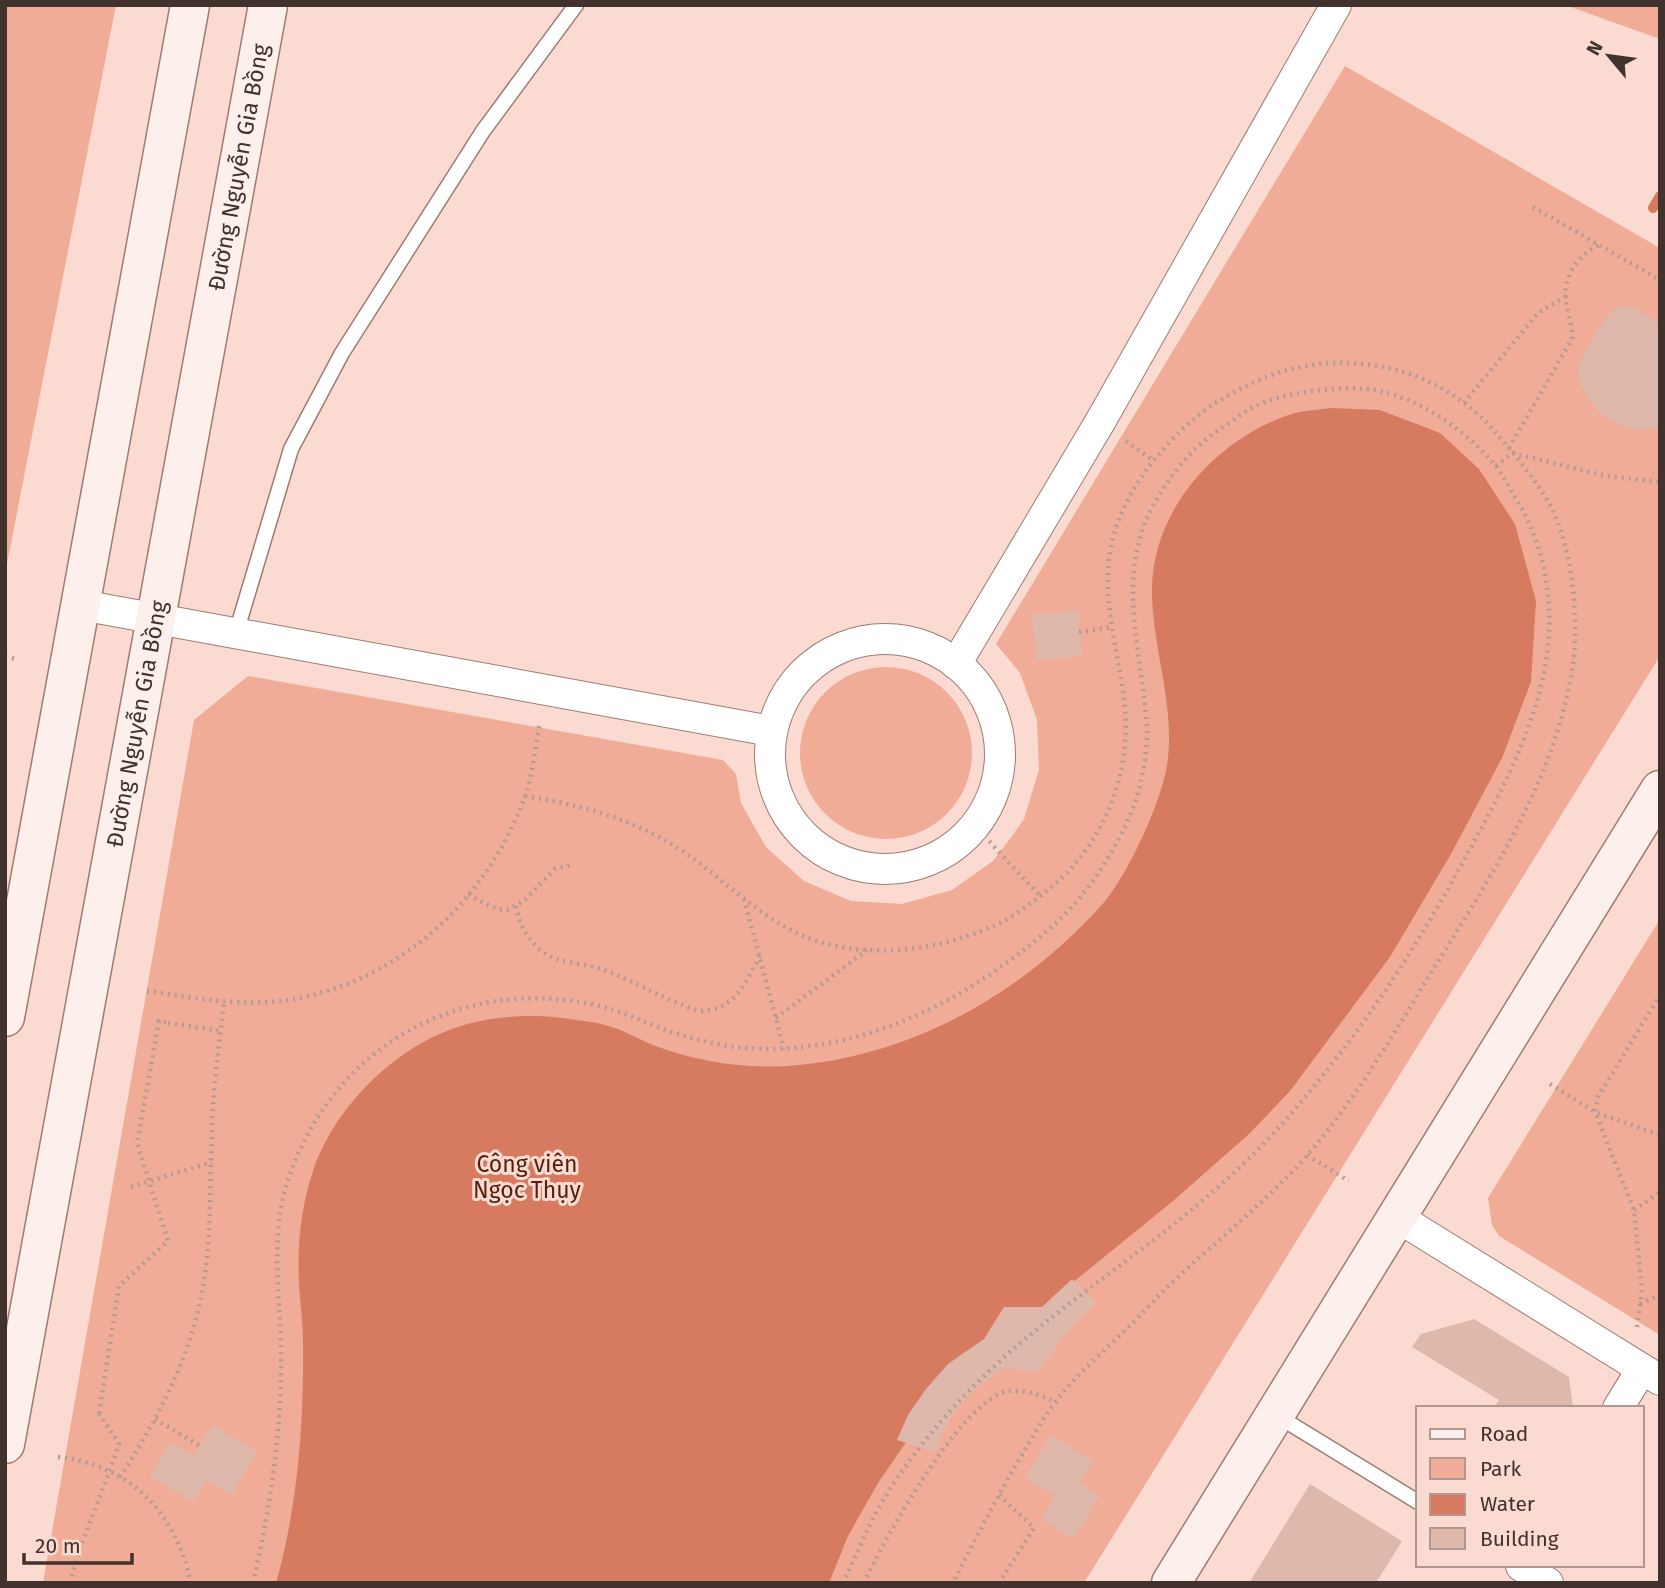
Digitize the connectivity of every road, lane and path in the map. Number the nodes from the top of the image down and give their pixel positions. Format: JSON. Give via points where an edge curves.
{"nodes":[{"id":1,"x":190,"y":5,"type":"edge"},
{"id":2,"x":268,"y":5,"type":"edge"},
{"id":3,"x":576,"y":5,"type":"edge"},
{"id":4,"x":1336,"y":5,"type":"edge"},
{"id":5,"x":1533,"y":207,"type":"dead end"},
{"id":6,"x":1598,"y":245,"type":"junction"},
{"id":7,"x":1660,"y":280,"type":"edge"},
{"id":8,"x":1566,"y":295,"type":"junction"},
{"id":9,"x":1464,"y":403,"type":"junction"},
{"id":10,"x":1511,"y":451,"type":"junction"},
{"id":11,"x":1496,"y":466,"type":"junction"},
{"id":12,"x":1660,"y":482,"type":"edge"},
{"id":13,"x":80,"y":605,"type":"junction"},
{"id":14,"x":156,"y":619,"type":"junction"},
{"id":15,"x":1112,"y":627,"type":"junction"},
{"id":16,"x":1079,"y":632,"type":"dead end"},
{"id":17,"x":236,"y":634,"type":"junction"},
{"id":18,"x":5,"y":657,"type":"edge"},
{"id":19,"x":16,"y":659,"type":"dead end"},
{"id":20,"x":956,"y":664,"type":"junction"},
{"id":21,"x":545,"y":690,"type":"junction"},
{"id":22,"x":771,"y":731,"type":"junction"},
{"id":23,"x":1660,"y":790,"type":"edge"},
{"id":24,"x":525,"y":796,"type":"junction"},
{"id":25,"x":975,"y":826,"type":"junction"},
{"id":26,"x":570,"y":865,"type":"dead end"},
{"id":27,"x":468,"y":895,"type":"junction"},
{"id":28,"x":1040,"y":896,"type":"junction"},
{"id":29,"x":744,"y":898,"type":"junction"},
{"id":30,"x":516,"y":906,"type":"junction"},
{"id":31,"x":867,"y":950,"type":"junction"},
{"id":32,"x":760,"y":956,"type":"junction"},
{"id":33,"x":147,"y":991,"type":"dead end"},
{"id":34,"x":1660,"y":995,"type":"edge"},
{"id":35,"x":224,"y":1003,"type":"junction"},
{"id":36,"x":5,"y":1017,"type":"edge"},
{"id":37,"x":776,"y":1018,"type":"junction"},
{"id":38,"x":220,"y":1031,"type":"junction"},
{"id":39,"x":784,"y":1049,"type":"junction"},
{"id":40,"x":1550,"y":1084,"type":"dead end"},
{"id":41,"x":1595,"y":1112,"type":"junction"},
{"id":42,"x":1660,"y":1135,"type":"edge"},
{"id":43,"x":1307,"y":1155,"type":"junction"},
{"id":44,"x":212,"y":1162,"type":"junction"},
{"id":45,"x":1349,"y":1181,"type":"dead end"},
{"id":46,"x":131,"y":1188,"type":"dead end"},
{"id":47,"x":1660,"y":1192,"type":"edge"},
{"id":48,"x":1634,"y":1210,"type":"junction"},
{"id":49,"x":1396,"y":1217,"type":"junction"},
{"id":50,"x":1660,"y":1295,"type":"edge"},
{"id":51,"x":1640,"y":1304,"type":"junction"},
{"id":52,"x":1637,"y":1328,"type":"dead end"},
{"id":53,"x":1651,"y":1374,"type":"edge"},
{"id":54,"x":1055,"y":1402,"type":"junction"},
{"id":55,"x":1620,"y":1406,"type":"edge"},
{"id":56,"x":1275,"y":1414,"type":"junction"},
{"id":57,"x":155,"y":1419,"type":"junction"},
{"id":58,"x":5,"y":1444,"type":"edge"},
{"id":59,"x":200,"y":1446,"type":"dead end"},
{"id":60,"x":58,"y":1457,"type":"dead end"},
{"id":61,"x":110,"y":1471,"type":"junction"},
{"id":62,"x":120,"y":1477,"type":"junction"},
{"id":63,"x":999,"y":1495,"type":"junction"},
{"id":64,"x":1416,"y":1501,"type":"edge"},
{"id":65,"x":1519,"y":1567,"type":"edge"},
{"id":66,"x":1523,"y":1567,"type":"edge"},
{"id":67,"x":70,"y":1583,"type":"edge"},
{"id":68,"x":191,"y":1583,"type":"edge"},
{"id":69,"x":253,"y":1583,"type":"edge"},
{"id":70,"x":843,"y":1583,"type":"edge"},
{"id":71,"x":863,"y":1583,"type":"edge"},
{"id":72,"x":953,"y":1583,"type":"edge"},
{"id":73,"x":999,"y":1583,"type":"edge"},
{"id":74,"x":1171,"y":1583,"type":"edge"},
{"id":75,"x":1510,"y":1583,"type":"edge"},
{"id":76,"x":1548,"y":1583,"type":"edge"}],
"edges":[{"from":1,"to":13,"type":"main road"},
{"from":2,"to":14,"type":"main road","name":"Đường Nguyễn Gia Bồng"},
{"from":3,"to":17,"type":"lane","via":[[483,131],[342,353],[291,449]]},
{"from":4,"to":20,"type":"street","via":[[1100,422]]},
{"from":5,"to":6,"type":"path"},
{"from":6,"to":7,"type":"path"},
{"from":6,"to":8,"type":"path","via":[[1577,261]]},
{"from":8,"to":9,"type":"path","via":[[1538,313]]},
{"from":8,"to":10,"type":"path","via":[[1572,339]]},
{"from":9,"to":10,"type":"path"},
{"from":9,"to":15,"type":"path","via":[[1401,371],[1338,362],[1288,369],[1214,404],[1174,437],[1128,502],[1109,558]]},
{"from":10,"to":11,"type":"path"},
{"from":10,"to":12,"type":"path","via":[[1606,476]]},
{"from":10,"to":43,"type":"path","via":[[1550,505],[1573,591],[1575,651],[1561,726],[1521,822],[1459,928],[1355,1093]]},
{"from":11,"to":39,"type":"path","via":[[1430,410],[1380,390],[1325,388],[1259,404],[1208,436],[1168,479],[1140,528],[1131,583],[1148,729],[1139,791],[1111,854],[1066,915],[996,972],[926,1013],[853,1038]]},
{"from":11,"to":70,"type":"path","via":[[1530,524],[1548,587],[1549,640],[1541,684],[1512,767],[1438,907],[1371,1013],[1263,1144],[1172,1227],[1029,1335],[920,1447],[880,1504]]},
{"from":13,"to":14,"type":"street"},
{"from":13,"to":36,"type":"main road"},
{"from":14,"to":17,"type":"street"},
{"from":14,"to":58,"type":"main road","name":"Đường Nguyễn Gia Bồng"},
{"from":15,"to":16,"type":"path"},
{"from":15,"to":28,"type":"path","via":[[1126,724],[1118,783],[1092,844]]},
{"from":17,"to":21,"type":"street"},
{"from":18,"to":19,"type":"path"},
{"from":20,"to":22,"type":"street","via":[[917,642],[880,638],[843,646],[811,666],[785,695]]},
{"from":20,"to":25,"type":"street","via":[[978,685],[996,718],[1001,755],[994,793]]},
{"from":21,"to":22,"type":"street"},
{"from":21,"to":24,"type":"path"},
{"from":22,"to":25,"type":"street","via":[[770,770],[781,807],[804,837],[836,859],[873,869],[911,867],[947,852]]},
{"from":23,"to":49,"type":"main road"},
{"from":24,"to":27,"type":"path","via":[[511,831]]},
{"from":24,"to":29,"type":"path","via":[[598,811],[642,828],[681,850]]},
{"from":25,"to":28,"type":"path"},
{"from":26,"to":30,"type":"path","via":[[555,869]]},
{"from":27,"to":30,"type":"path","via":[[497,908]]},
{"from":27,"to":35,"type":"path","via":[[415,948],[373,972],[293,999]]},
{"from":28,"to":31,"type":"path","via":[[998,925],[966,936],[909,948]]},
{"from":29,"to":31,"type":"path","via":[[795,932],[831,946]]},
{"from":29,"to":32,"type":"path"},
{"from":30,"to":32,"type":"path","via":[[521,925],[542,952],[600,969],[698,1011],[723,1008],[731,1001]]},
{"from":31,"to":37,"type":"path"},
{"from":32,"to":37,"type":"path"},
{"from":33,"to":35,"type":"path"},
{"from":34,"to":41,"type":"path","via":[[1598,1097]]},
{"from":35,"to":38,"type":"path"},
{"from":37,"to":39,"type":"path"},
{"from":38,"to":44,"type":"path"},
{"from":38,"to":61,"type":"path","bridge":true,"via":[[159,1021],[137,1143],[168,1241],[120,1286],[99,1413],[119,1444]]},
{"from":39,"to":69,"type":"path","via":[[739,1048],[700,1040],[608,1007],[552,998],[498,999],[437,1016],[387,1043],[345,1079],[310,1126],[286,1184],[276,1242],[282,1360],[279,1425],[270,1504]]},
{"from":40,"to":41,"type":"path"},
{"from":41,"to":42,"type":"path"},
{"from":41,"to":48,"type":"path"},
{"from":43,"to":45,"type":"path"},
{"from":43,"to":54,"type":"path"},
{"from":44,"to":46,"type":"path"},
{"from":44,"to":57,"type":"path","via":[[207,1251],[197,1316]]},
{"from":47,"to":48,"type":"path"},
{"from":48,"to":51,"type":"path"},
{"from":49,"to":53,"type":"street"},
{"from":49,"to":56,"type":"main road"},
{"from":50,"to":51,"type":"path"},
{"from":51,"to":52,"type":"path"},
{"from":53,"to":55,"type":"street"},
{"from":54,"to":63,"type":"path"},
{"from":54,"to":71,"type":"path","via":[[1032,1393],[1008,1391],[983,1405],[910,1496]]},
{"from":56,"to":64,"type":"lane"},
{"from":56,"to":74,"type":"main road"},
{"from":57,"to":59,"type":"path"},
{"from":57,"to":62,"type":"path"},
{"from":60,"to":61,"type":"path"},
{"from":61,"to":62,"type":"path"},
{"from":61,"to":67,"type":"path"},
{"from":62,"to":68,"type":"path","via":[[156,1506],[177,1536]]},
{"from":63,"to":72,"type":"path"},
{"from":63,"to":73,"type":"path","via":[[1034,1528]]},
{"from":65,"to":75,"type":"street"},
{"from":66,"to":76,"type":"street"}]}
